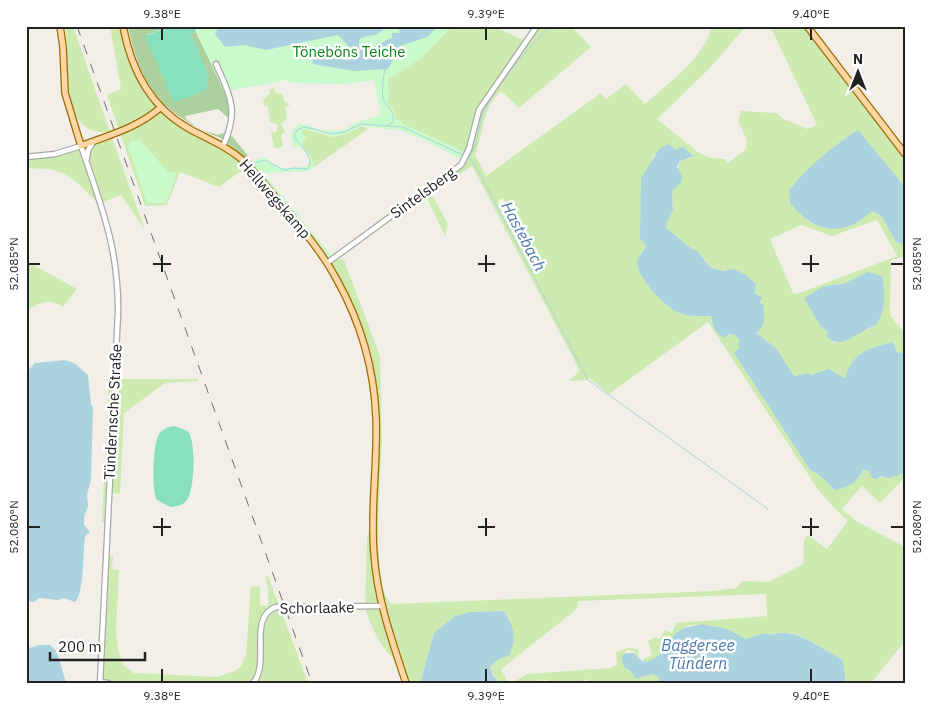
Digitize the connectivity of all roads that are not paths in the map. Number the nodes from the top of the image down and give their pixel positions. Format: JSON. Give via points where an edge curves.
{"nodes":[{"id":1,"x":60,"y":26,"type":"edge"},
{"id":2,"x":123,"y":26,"type":"edge"},
{"id":3,"x":537,"y":26,"type":"edge"},
{"id":4,"x":808,"y":26,"type":"edge"},
{"id":5,"x":216,"y":64,"type":"dead end"},
{"id":6,"x":150,"y":96,"type":"junction"},
{"id":7,"x":160,"y":108,"type":"junction"},
{"id":8,"x":149,"y":118,"type":"junction"},
{"id":9,"x":94,"y":141,"type":"junction"},
{"id":10,"x":81,"y":146,"type":"junction"},
{"id":11,"x":223,"y":146,"type":"junction"},
{"id":12,"x":905,"y":154,"type":"edge"},
{"id":13,"x":26,"y":157,"type":"edge"},
{"id":14,"x":88,"y":164,"type":"junction"},
{"id":15,"x":327,"y":263,"type":"junction"},
{"id":16,"x":382,"y":606,"type":"junction"},
{"id":17,"x":100,"y":682,"type":"edge"},
{"id":18,"x":108,"y":683,"type":"edge"},
{"id":19,"x":253,"y":683,"type":"edge"},
{"id":20,"x":406,"y":683,"type":"edge"}],
"edges":[{"from":1,"to":10,"type":"main road","via":[[65,93]]},
{"from":2,"to":6,"type":"main road","name":"Hellwegskamp","via":[[132,62]]},
{"from":3,"to":15,"type":"street","name":"Sintelsberg","via":[[479,110],[466,157],[456,169]]},
{"from":4,"to":12,"type":"main road"},
{"from":5,"to":11,"type":"street","via":[[233,105],[231,126]]},
{"from":6,"to":7,"type":"main road","name":"Hellwegskamp"},
{"from":6,"to":8,"type":"main road","via":[[152,108]]},
{"from":7,"to":8,"type":"main road"},
{"from":7,"to":11,"type":"main road","name":"Hellwegskamp","via":[[187,128]]},
{"from":8,"to":9,"type":"main road"},
{"from":9,"to":10,"type":"main road"},
{"from":9,"to":14,"type":"street","via":[[88,150]]},
{"from":10,"to":13,"type":"street","via":[[55,154]]},
{"from":10,"to":14,"type":"street","name":"Tündernsche Straße"},
{"from":11,"to":15,"type":"main road","name":"Hellwegskamp","via":[[249,166]]},
{"from":14,"to":17,"type":"street","name":"Tündernsche Straße","via":[[110,232],[118,284]]},
{"from":15,"to":16,"type":"main road","name":"Hellwegskamp","via":[[350,304],[362,334],[374,392],[373,536]]},
{"from":16,"to":19,"type":"street","name":"Schorlaake","via":[[270,610],[262,618],[260,670]]},
{"from":16,"to":20,"type":"main road","name":"Hellwegskamp"},
{"from":17,"to":18,"type":"street"}]}
